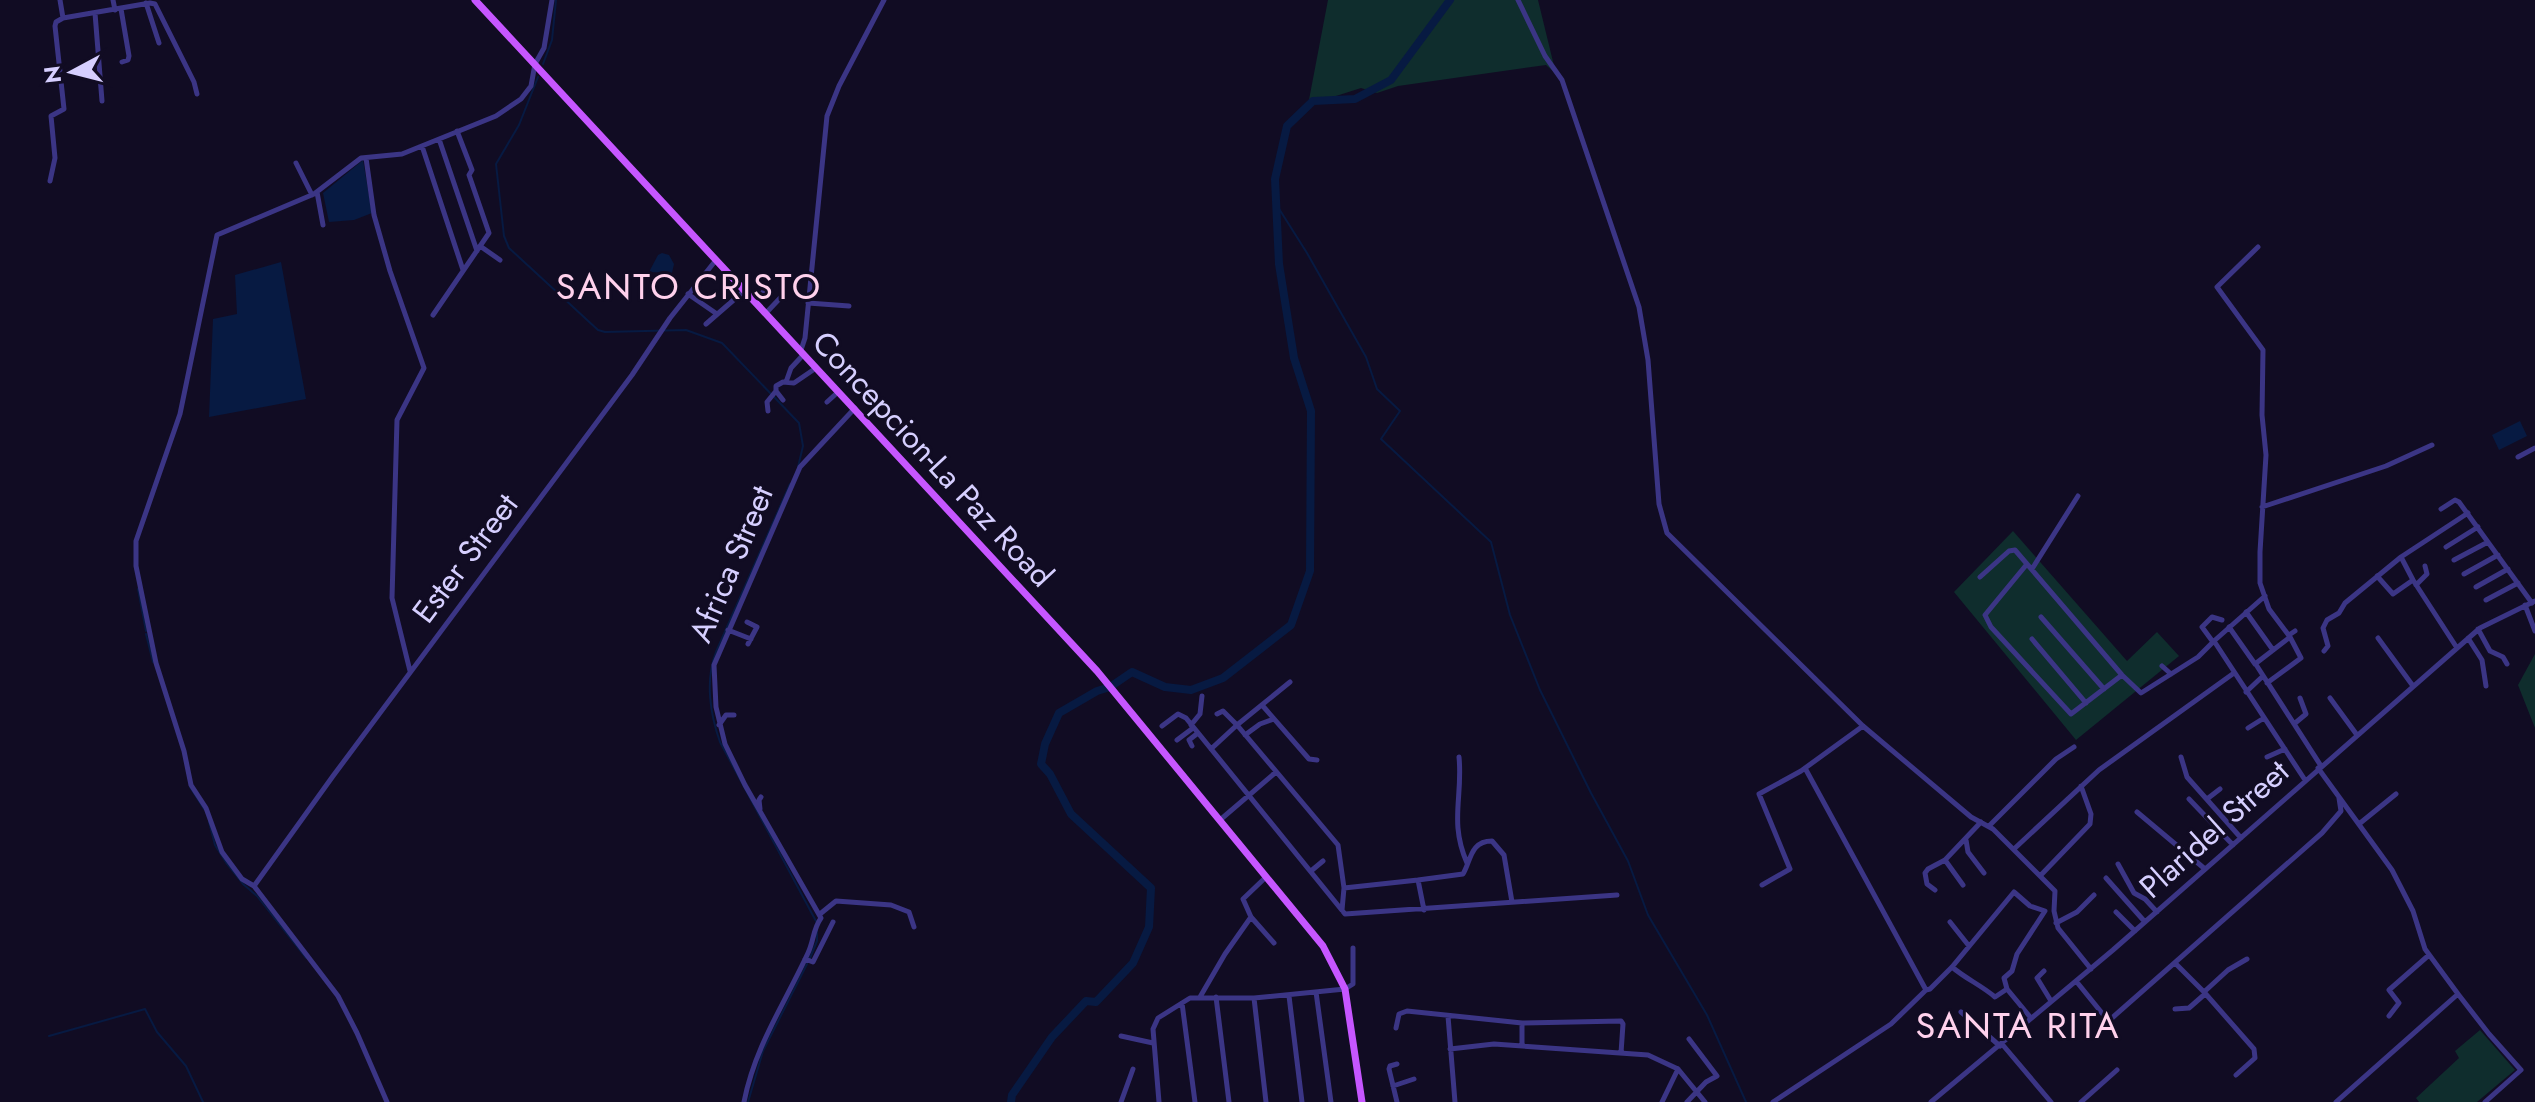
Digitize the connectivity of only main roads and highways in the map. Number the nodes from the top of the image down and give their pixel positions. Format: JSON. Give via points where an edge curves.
{"nodes":[{"id":1,"x":475,"y":0,"type":"edge"},
{"id":2,"x":1362,"y":1102,"type":"edge"}],
"edges":[{"from":1,"to":2,"type":"main road","name":"Concepcion-La Paz Road","via":[[1102,677],[1323,946],[1345,989]]}]}
